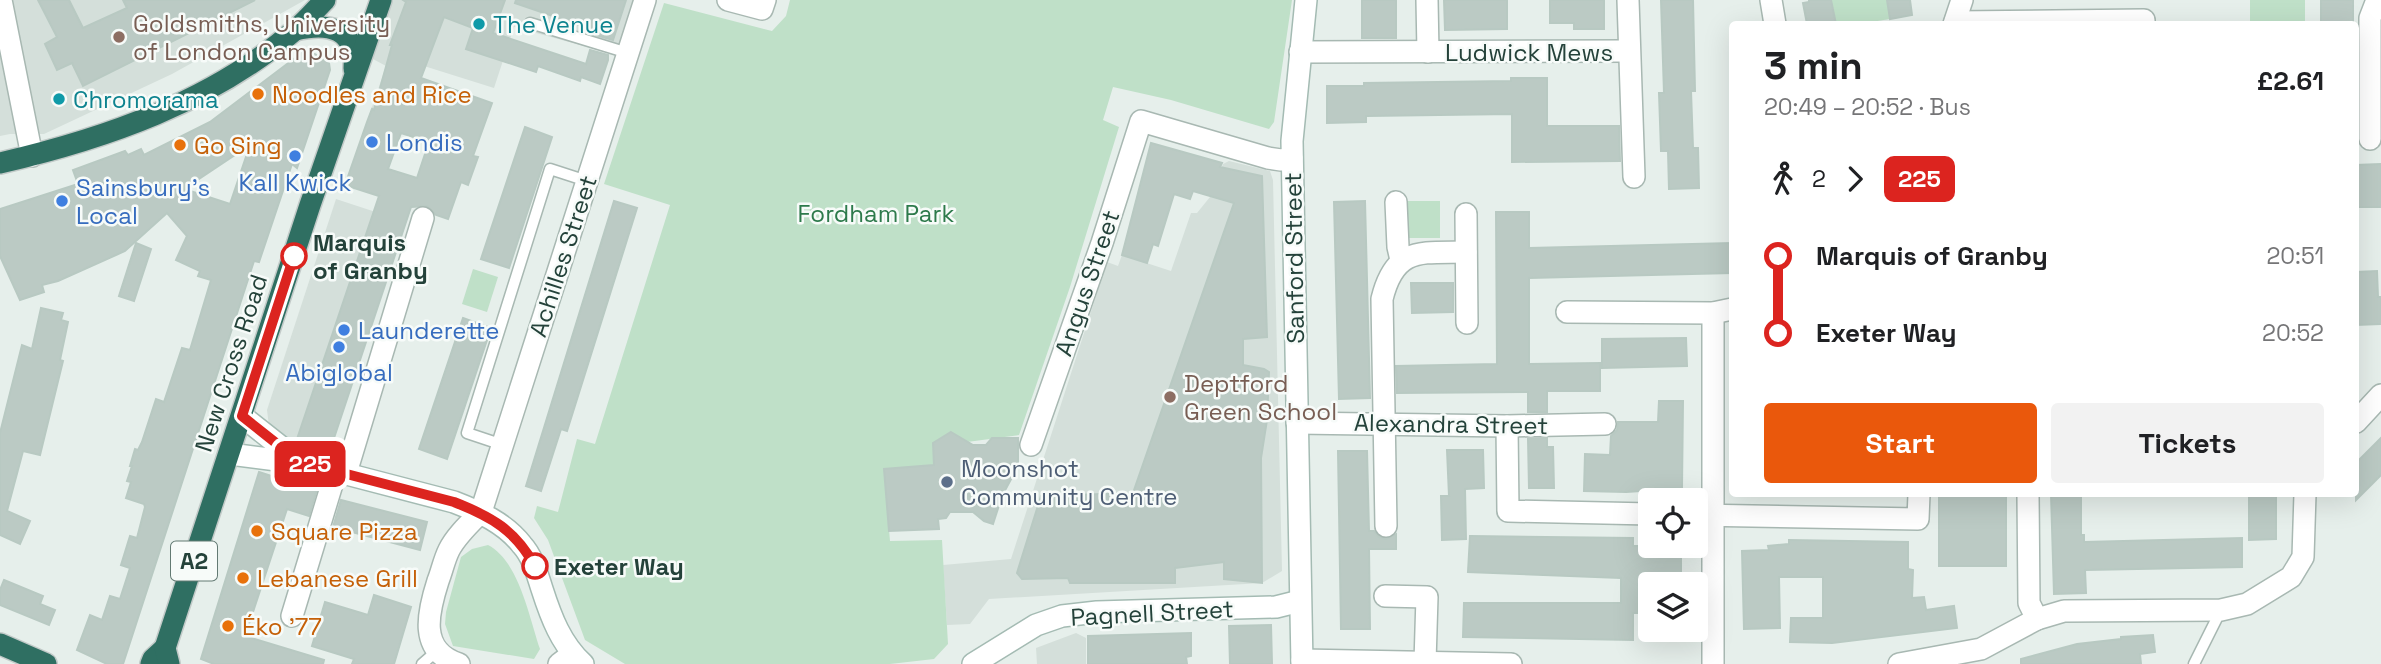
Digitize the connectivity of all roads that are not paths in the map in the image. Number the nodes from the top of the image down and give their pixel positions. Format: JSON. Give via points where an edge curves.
{"nodes":[{"id":1,"x":1,"y":0,"type":"edge"},
{"id":2,"x":325,"y":0,"type":"edge"},
{"id":3,"x":381,"y":0,"type":"edge"},
{"id":4,"x":645,"y":0,"type":"edge"},
{"id":5,"x":729,"y":0,"type":"edge"},
{"id":6,"x":765,"y":0,"type":"edge"},
{"id":7,"x":1306,"y":0,"type":"edge"},
{"id":8,"x":1427,"y":0,"type":"edge"},
{"id":9,"x":1628,"y":0,"type":"edge"},
{"id":10,"x":1771,"y":0,"type":"edge"},
{"id":11,"x":2377,"y":0,"type":"edge"},
{"id":12,"x":1958,"y":10,"type":"edge"},
{"id":13,"x":1774,"y":21,"type":"edge"},
{"id":14,"x":2144,"y":21,"type":"edge"},
{"id":15,"x":530,"y":23,"type":"dead end"},
{"id":16,"x":295,"y":30,"type":"junction"},
{"id":17,"x":1629,"y":51,"type":"junction"},
{"id":18,"x":1300,"y":52,"type":"junction"},
{"id":19,"x":1429,"y":52,"type":"junction"},
{"id":20,"x":628,"y":53,"type":"junction"},
{"id":21,"x":354,"y":73,"type":"junction"},
{"id":22,"x":2370,"y":139,"type":"dead end"},
{"id":23,"x":32,"y":156,"type":"junction"},
{"id":24,"x":1292,"y":158,"type":"junction"},
{"id":25,"x":0,"y":163,"type":"edge"},
{"id":26,"x":1634,"y":177,"type":"dead end"},
{"id":27,"x":587,"y":181,"type":"junction"},
{"id":28,"x":1396,"y":202,"type":"dead end"},
{"id":29,"x":1466,"y":214,"type":"dead end"},
{"id":30,"x":423,"y":218,"type":"dead end"},
{"id":31,"x":1466,"y":252,"type":"junction"},
{"id":32,"x":1401,"y":260,"type":"junction"},
{"id":33,"x":1723,"y":311,"type":"edge"},
{"id":34,"x":1567,"y":312,"type":"dead end"},
{"id":35,"x":1467,"y":323,"type":"dead end"},
{"id":36,"x":2381,"y":395,"type":"edge"},
{"id":37,"x":242,"y":416,"type":"junction"},
{"id":38,"x":2359,"y":419,"type":"edge"},
{"id":39,"x":1297,"y":423,"type":"junction"},
{"id":40,"x":1383,"y":424,"type":"junction"},
{"id":41,"x":1605,"y":425,"type":"dead end"},
{"id":42,"x":1507,"y":426,"type":"junction"},
{"id":43,"x":503,"y":445,"type":"junction"},
{"id":44,"x":1031,"y":445,"type":"dead end"},
{"id":45,"x":230,"y":454,"type":"junction"},
{"id":46,"x":289,"y":459,"type":"junction"},
{"id":47,"x":341,"y":472,"type":"junction"},
{"id":48,"x":1707,"y":488,"type":"edge"},
{"id":49,"x":1919,"y":497,"type":"edge"},
{"id":50,"x":2028,"y":497,"type":"edge"},
{"id":51,"x":2305,"y":497,"type":"edge"},
{"id":52,"x":481,"y":513,"type":"junction"},
{"id":53,"x":1638,"y":514,"type":"edge"},
{"id":54,"x":1708,"y":515,"type":"edge"},
{"id":55,"x":1386,"y":526,"type":"dead end"},
{"id":56,"x":1707,"y":558,"type":"edge"},
{"id":57,"x":1385,"y":596,"type":"dead end"},
{"id":58,"x":1300,"y":601,"type":"junction"},
{"id":59,"x":2221,"y":610,"type":"junction"},
{"id":60,"x":292,"y":616,"type":"dead end"},
{"id":61,"x":2037,"y":619,"type":"junction"},
{"id":62,"x":0,"y":644,"type":"edge"},
{"id":63,"x":1982,"y":657,"type":"edge"},
{"id":64,"x":430,"y":658,"type":"edge"},
{"id":65,"x":162,"y":659,"type":"edge"},
{"id":66,"x":571,"y":661,"type":"edge"},
{"id":67,"x":1302,"y":662,"type":"edge"},
{"id":68,"x":1424,"y":662,"type":"junction"},
{"id":69,"x":46,"y":664,"type":"edge"},
{"id":70,"x":459,"y":664,"type":"edge"},
{"id":71,"x":973,"y":664,"type":"edge"},
{"id":72,"x":1505,"y":664,"type":"edge"},
{"id":73,"x":1511,"y":664,"type":"edge"},
{"id":74,"x":1713,"y":664,"type":"edge"},
{"id":75,"x":1899,"y":664,"type":"edge"},
{"id":76,"x":2194,"y":664,"type":"edge"}],
"edges":[{"from":1,"to":23,"type":"street"},
{"from":2,"to":16,"type":"highway","number":"A2"},
{"from":3,"to":21,"type":"highway","name":"New Cross Road","number":"A2"},
{"from":4,"to":20,"type":"street","name":"Achilles Street"},
{"from":5,"to":6,"type":"street","via":[[762,9]]},
{"from":7,"to":18,"type":"street","name":"Sanford Street"},
{"from":8,"to":19,"type":"street","name":"Ludwick Mews"},
{"from":9,"to":17,"type":"street","name":"Ludwick Mews"},
{"from":10,"to":13,"type":"street"},
{"from":11,"to":22,"type":"street","via":[[2370,18]]},
{"from":12,"to":14,"type":"street"},
{"from":15,"to":20,"type":"lane"},
{"from":16,"to":21,"type":"highway","number":"A2","via":[[315,25],[337,30],[352,45]]},
{"from":16,"to":23,"type":"highway","number":"A2","via":[[234,73],[151,117]]},
{"from":17,"to":19,"type":"street","name":"Ludwick Mews"},
{"from":17,"to":26,"type":"street","name":"Ludwick Mews"},
{"from":18,"to":19,"type":"street","name":"Ludwick Mews"},
{"from":18,"to":24,"type":"street","name":"Sanford Street"},
{"from":20,"to":27,"type":"street","name":"Achilles Street"},
{"from":21,"to":37,"type":"highway","name":"New Cross Road","number":"A2"},
{"from":23,"to":25,"type":"highway","number":"A2"},
{"from":24,"to":39,"type":"street","name":"Sanford Street"},
{"from":24,"to":44,"type":"street","name":"Angus Street","via":[[1268,158],[1141,121]]},
{"from":27,"to":43,"type":"street","name":"Achilles Street"},
{"from":27,"to":43,"type":"lane","via":[[550,169],[509,296],[467,433]]},
{"from":28,"to":32,"type":"street"},
{"from":29,"to":31,"type":"street"},
{"from":30,"to":47,"type":"street"},
{"from":31,"to":32,"type":"street","via":[[1419,253]]},
{"from":31,"to":35,"type":"street"},
{"from":32,"to":40,"type":"street","via":[[1387,278],[1382,299]]},
{"from":33,"to":34,"type":"street"},
{"from":33,"to":48,"type":"street"},
{"from":36,"to":38,"type":"street"},
{"from":37,"to":45,"type":"highway","name":"New Cross Road","number":"A2"},
{"from":37,"to":46,"type":"street"},
{"from":39,"to":40,"type":"street","name":"Alexandra Street"},
{"from":39,"to":58,"type":"street","name":"Sanford Street"},
{"from":40,"to":42,"type":"street","name":"Alexandra Street"},
{"from":40,"to":55,"type":"street"},
{"from":41,"to":42,"type":"street","name":"Alexandra Street"},
{"from":42,"to":53,"type":"street","via":[[1507,511]]},
{"from":43,"to":52,"type":"street","name":"Achilles Street"},
{"from":45,"to":46,"type":"street"},
{"from":45,"to":65,"type":"highway","name":"New Cross Road","number":"A2"},
{"from":46,"to":47,"type":"street"},
{"from":47,"to":52,"type":"street"},
{"from":47,"to":60,"type":"street"},
{"from":49,"to":54,"type":"street","via":[[1918,519]]},
{"from":50,"to":61,"type":"street","via":[[2029,603]]},
{"from":51,"to":59,"type":"street","via":[[2303,557],[2291,578],[2247,604]]},
{"from":52,"to":64,"type":"street","via":[[449,549],[429,609]]},
{"from":52,"to":66,"type":"street","via":[[524,547]]},
{"from":56,"to":74,"type":"street"},
{"from":57,"to":68,"type":"street","via":[[1427,597]]},
{"from":58,"to":67,"type":"street","name":"Sanford Street"},
{"from":58,"to":71,"type":"street","name":"Pagnell Street","via":[[1276,607],[1062,616],[1036,625]]},
{"from":59,"to":61,"type":"street","via":[[2064,611]]},
{"from":59,"to":76,"type":"lane"},
{"from":61,"to":63,"type":"street"},
{"from":62,"to":69,"type":"highway"},
{"from":63,"to":75,"type":"street"},
{"from":64,"to":70,"type":"street"},
{"from":67,"to":68,"type":"street"},
{"from":68,"to":72,"type":"street"},
{"from":72,"to":73,"type":"street"}]}
